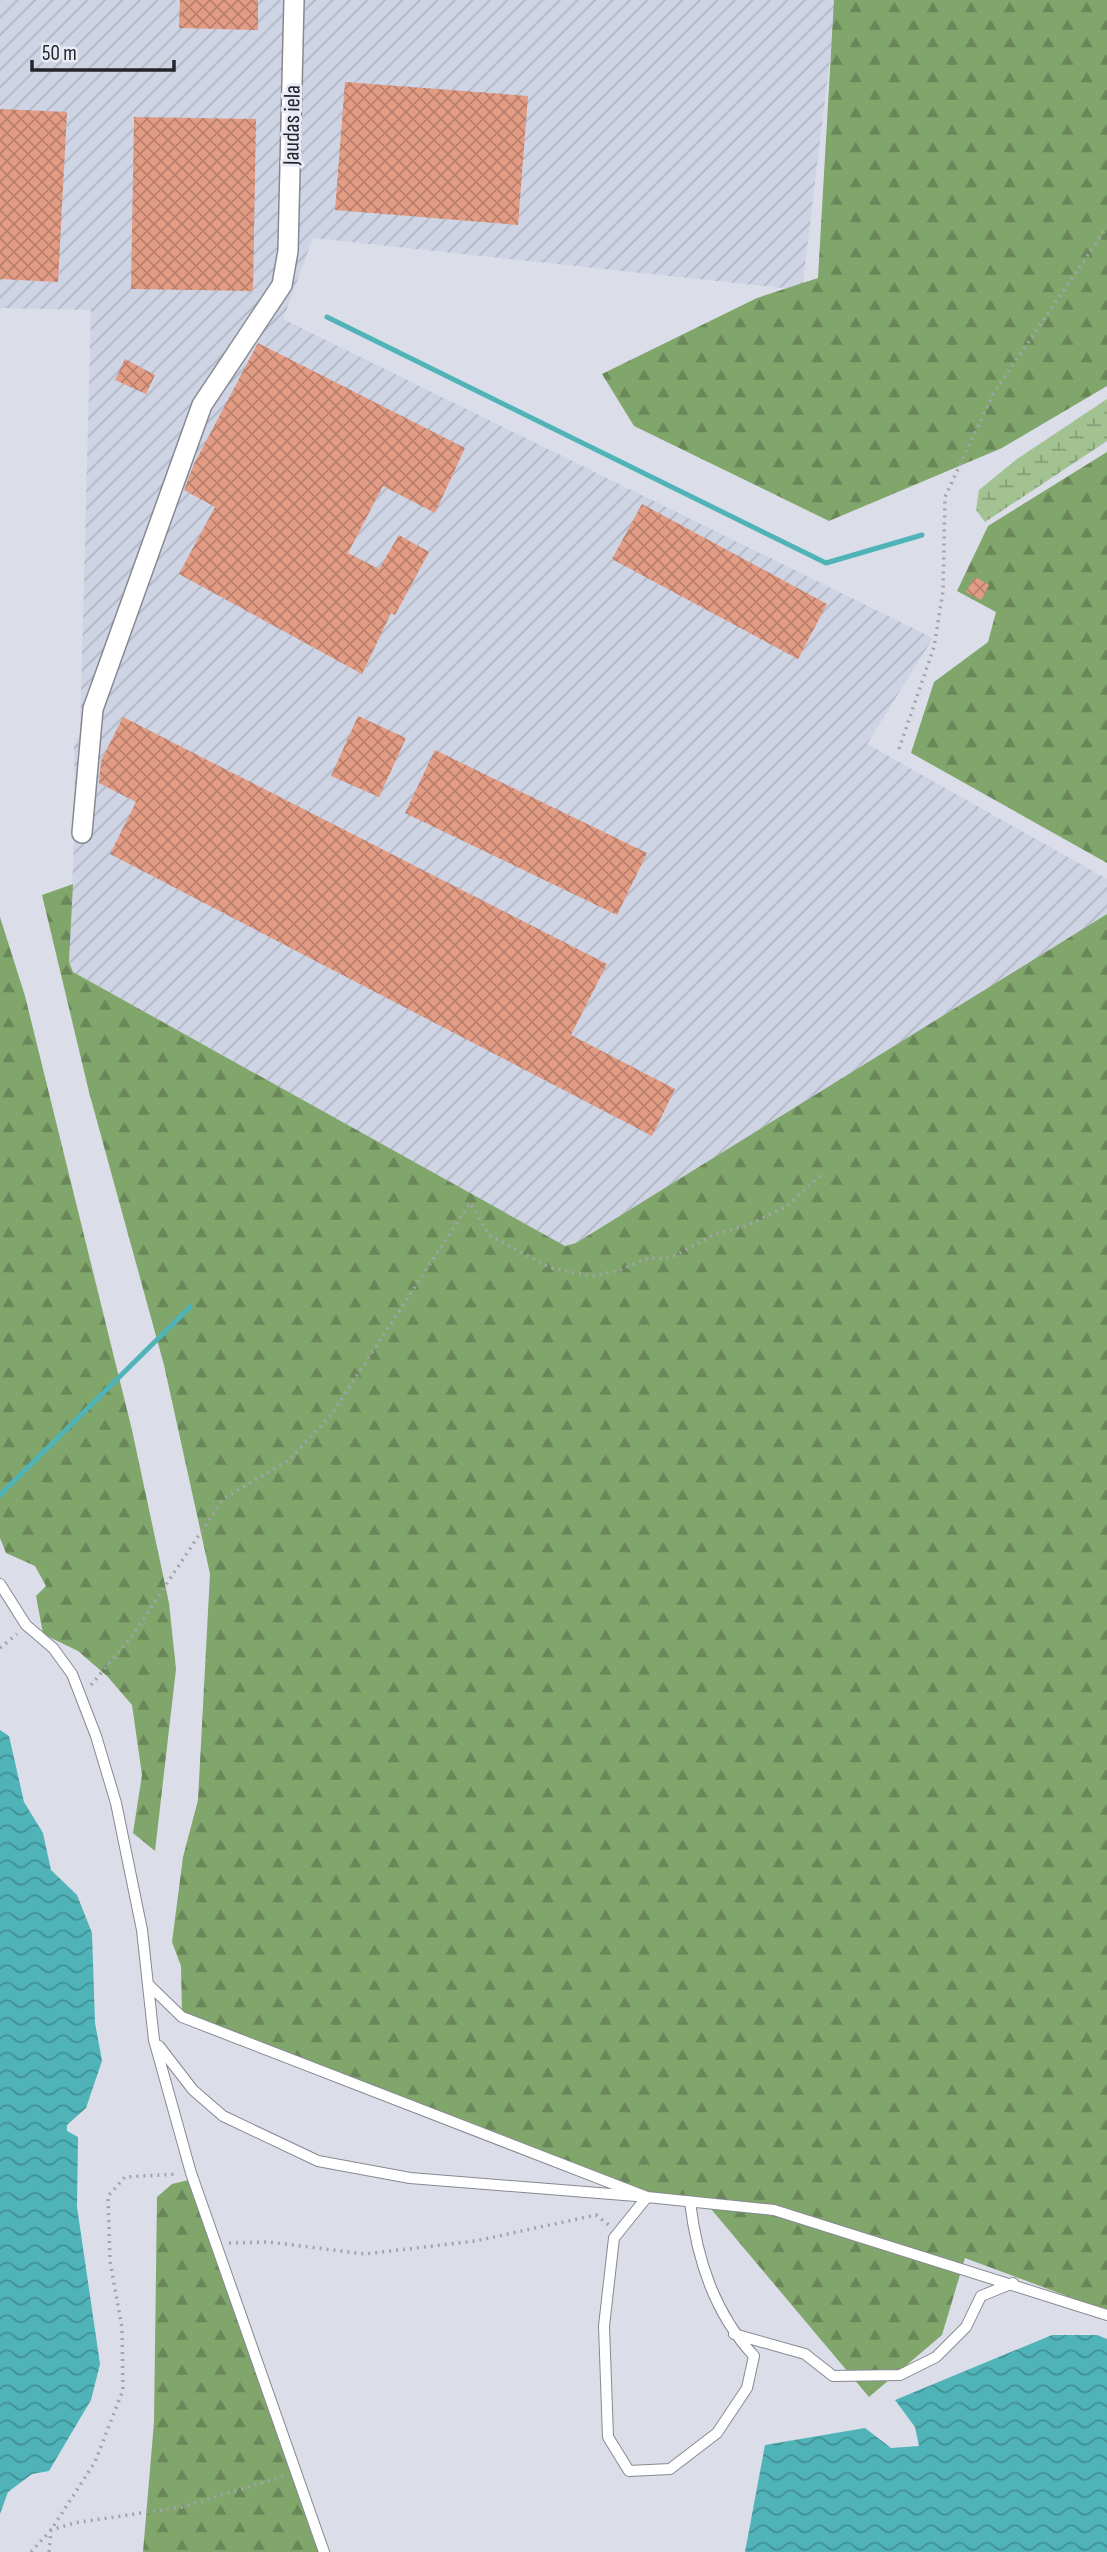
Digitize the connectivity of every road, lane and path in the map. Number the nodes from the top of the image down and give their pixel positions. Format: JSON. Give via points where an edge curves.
{"nodes":[{"id":1,"x":294,"y":0,"type":"edge"},
{"id":2,"x":1107,"y":227,"type":"edge"},
{"id":3,"x":899,"y":749,"type":"dead end"},
{"id":4,"x":82,"y":833,"type":"dead end"},
{"id":5,"x":824,"y":1172,"type":"dead end"},
{"id":6,"x":0,"y":1584,"type":"edge"},
{"id":7,"x":26,"y":1625,"type":"junction"},
{"id":8,"x":0,"y":1648,"type":"edge"},
{"id":9,"x":81,"y":1697,"type":"junction"},
{"id":10,"x":149,"y":1985,"type":"junction"},
{"id":11,"x":154,"y":2040,"type":"junction"},
{"id":12,"x":191,"y":2173,"type":"junction"},
{"id":13,"x":647,"y":2197,"type":"junction"},
{"id":14,"x":690,"y":2202,"type":"junction"},
{"id":15,"x":614,"y":2238,"type":"junction"},
{"id":16,"x":217,"y":2243,"type":"junction"},
{"id":17,"x":1013,"y":2283,"type":"junction"},
{"id":18,"x":1107,"y":2315,"type":"edge"},
{"id":19,"x":733,"y":2334,"type":"junction"},
{"id":20,"x":296,"y":2473,"type":"junction"},
{"id":21,"x":51,"y":2530,"type":"junction"},
{"id":22,"x":31,"y":2552,"type":"edge"},
{"id":23,"x":49,"y":2552,"type":"edge"},
{"id":24,"x":324,"y":2552,"type":"edge"}],
"edges":[{"from":1,"to":4,"type":"street","name":"Jaudas iela","via":[[288,251],[282,285],[202,405],[93,709]]},
{"from":2,"to":3,"type":"path","via":[[993,394],[945,497],[943,591],[934,647]]},
{"from":5,"to":9,"type":"path","via":[[787,1206],[748,1225],[715,1234],[670,1258],[644,1259],[592,1276],[551,1268],[489,1235],[470,1203],[331,1415],[289,1460],[223,1499],[132,1636]]},
{"from":6,"to":7,"type":"lane"},
{"from":7,"to":8,"type":"path"},
{"from":7,"to":9,"type":"lane","via":[[53,1648],[72,1674]]},
{"from":9,"to":10,"type":"lane","via":[[116,1803]]},
{"from":10,"to":11,"type":"lane"},
{"from":10,"to":13,"type":"lane","via":[[182,2017]]},
{"from":11,"to":12,"type":"lane"},
{"from":11,"to":13,"type":"lane","via":[[193,2091],[223,2116],[318,2161],[410,2178]]},
{"from":12,"to":16,"type":"lane"},
{"from":12,"to":21,"type":"path","via":[[125,2177],[108,2196],[110,2261],[122,2328],[122,2390],[95,2462]]},
{"from":13,"to":14,"type":"lane"},
{"from":13,"to":15,"type":"lane"},
{"from":14,"to":17,"type":"lane","via":[[774,2210]]},
{"from":14,"to":19,"type":"lane","via":[[697,2249]]},
{"from":15,"to":16,"type":"path","via":[[608,2222],[596,2215],[475,2241],[365,2254],[269,2242]]},
{"from":15,"to":19,"type":"lane","via":[[604,2326],[608,2437],[629,2471],[670,2469],[717,2433],[747,2388],[754,2356]]},
{"from":16,"to":20,"type":"lane"},
{"from":17,"to":18,"type":"lane"},
{"from":17,"to":19,"type":"lane","via":[[981,2296],[965,2327],[936,2357],[900,2375],[833,2376],[805,2354]]},
{"from":20,"to":21,"type":"path","via":[[182,2507]]},
{"from":20,"to":24,"type":"lane"},
{"from":21,"to":22,"type":"path"},
{"from":21,"to":23,"type":"path"}]}
